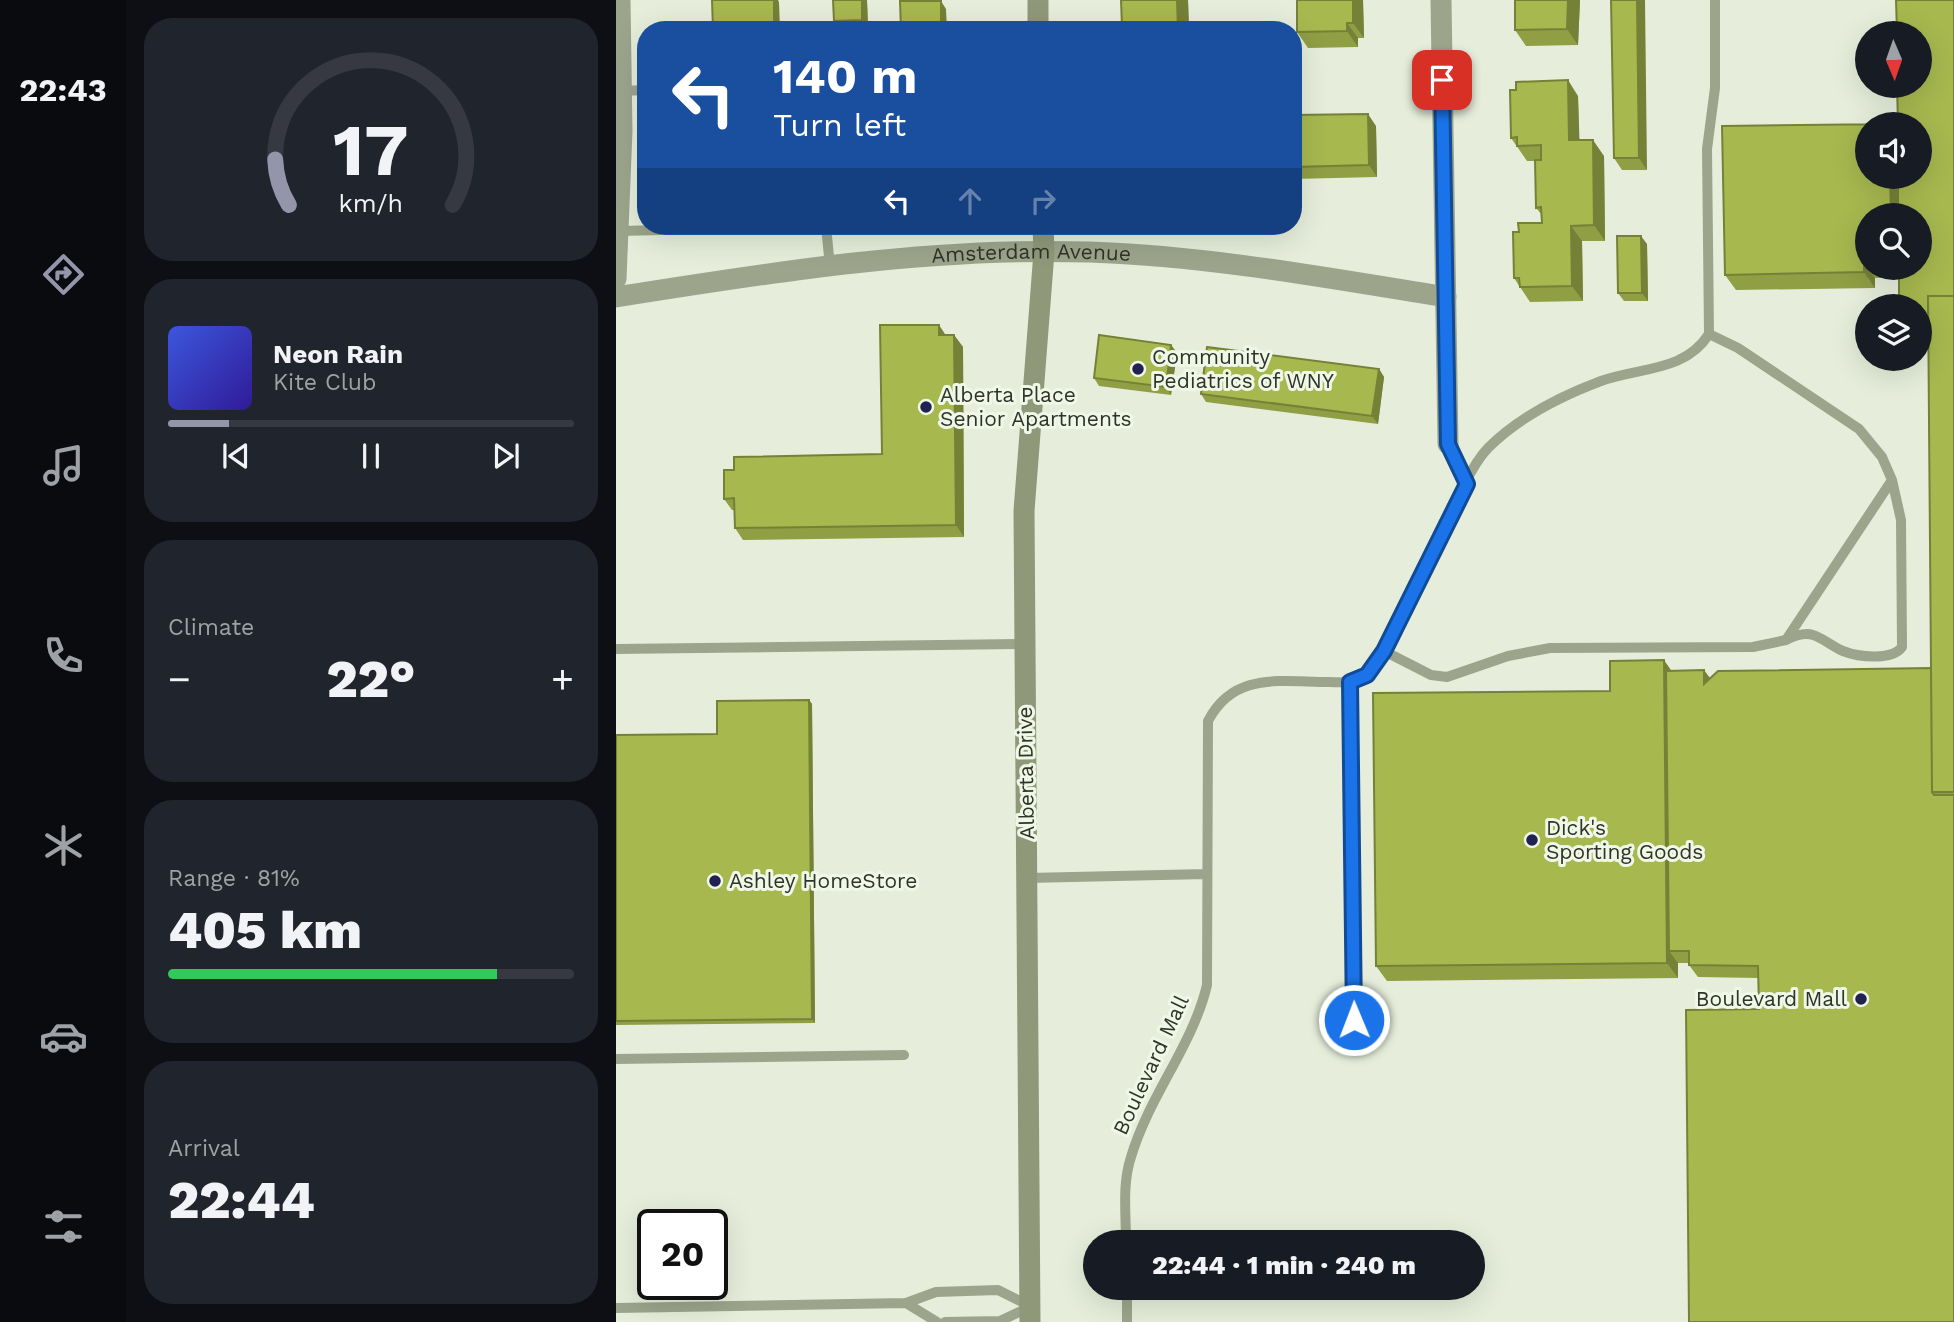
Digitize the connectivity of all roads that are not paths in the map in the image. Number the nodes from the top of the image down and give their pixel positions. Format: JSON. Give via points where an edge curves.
{"nodes":[{"id":1,"x":620,"y":0,"type":"edge"},
{"id":2,"x":1038,"y":0,"type":"edge"},
{"id":3,"x":1441,"y":0,"type":"edge"},
{"id":4,"x":1714,"y":0,"type":"edge"},
{"id":5,"x":1038,"y":21,"type":"edge"},
{"id":6,"x":637,"y":90,"type":"edge"},
{"id":7,"x":621,"y":91,"type":"junction"},
{"id":8,"x":620,"y":231,"type":"junction"},
{"id":9,"x":637,"y":231,"type":"edge"},
{"id":10,"x":827,"y":235,"type":"edge"},
{"id":11,"x":1043,"y":235,"type":"edge"},
{"id":12,"x":1044,"y":252,"type":"junction"},
{"id":13,"x":831,"y":267,"type":"junction"},
{"id":14,"x":616,"y":279,"type":"edge"},
{"id":15,"x":616,"y":297,"type":"edge"},
{"id":16,"x":1446,"y":297,"type":"junction"},
{"id":17,"x":1709,"y":334,"type":"junction"},
{"id":18,"x":1448,"y":444,"type":"joint"},
{"id":19,"x":1892,"y":480,"type":"junction"},
{"id":20,"x":1467,"y":484,"type":"junction"},
{"id":21,"x":1786,"y":640,"type":"junction"},
{"id":22,"x":1024,"y":644,"type":"junction"},
{"id":23,"x":616,"y":649,"type":"edge"},
{"id":24,"x":1384,"y":651,"type":"junction"},
{"id":25,"x":1350,"y":682,"type":"junction"},
{"id":26,"x":1207,"y":874,"type":"junction"},
{"id":27,"x":1027,"y":878,"type":"junction"},
{"id":28,"x":1354,"y":1020,"type":"dead end"},
{"id":29,"x":904,"y":1055,"type":"dead end"},
{"id":30,"x":616,"y":1059,"type":"edge"},
{"id":31,"x":1126,"y":1230,"type":"edge"},
{"id":32,"x":1127,"y":1300,"type":"edge"},
{"id":33,"x":906,"y":1303,"type":"junction"},
{"id":34,"x":616,"y":1308,"type":"edge"},
{"id":35,"x":1030,"y":1314,"type":"edge"},
{"id":36,"x":937,"y":1322,"type":"edge"},
{"id":37,"x":945,"y":1322,"type":"edge"},
{"id":38,"x":1127,"y":1322,"type":"edge"}],
"edges":[{"from":1,"to":7,"type":"street"},
{"from":2,"to":5,"type":"street"},
{"from":3,"to":16,"type":"street"},
{"from":4,"to":17,"type":"lane","via":[[1715,88],[1707,149]]},
{"from":6,"to":7,"type":"lane"},
{"from":7,"to":8,"type":"street"},
{"from":8,"to":9,"type":"lane"},
{"from":8,"to":14,"type":"street"},
{"from":10,"to":13,"type":"lane"},
{"from":11,"to":12,"type":"street","name":"Alberta Drive"},
{"from":12,"to":13,"type":"street","name":"Amsterdam Avenue"},
{"from":12,"to":16,"type":"street","name":"Amsterdam Avenue","via":[[1169,257]]},
{"from":12,"to":22,"type":"street","name":"Alberta Drive","via":[[1024,511]]},
{"from":13,"to":15,"type":"street","name":"Amsterdam Avenue"},
{"from":16,"to":18,"type":"street"},
{"from":17,"to":19,"type":"lane","via":[[1738,348],[1859,429],[1882,457]]},
{"from":17,"to":20,"type":"lane","via":[[1689,358],[1605,380],[1535,412],[1487,450]]},
{"from":18,"to":20,"type":"lane"},
{"from":19,"to":21,"type":"lane"},
{"from":19,"to":21,"type":"lane","via":[[1901,520],[1902,647],[1892,655],[1869,655],[1845,652],[1813,635]]},
{"from":20,"to":24,"type":"lane"},
{"from":21,"to":24,"type":"lane","via":[[1753,647],[1550,648],[1508,656],[1447,677],[1431,675]]},
{"from":22,"to":23,"type":"lane"},
{"from":22,"to":27,"type":"street","name":"Alberta Drive"},
{"from":24,"to":25,"type":"lane","via":[[1367,675]]},
{"from":25,"to":26,"type":"lane","name":"Boulevard Mall","via":[[1255,682],[1228,694],[1216,706],[1208,721],[1207,739]]},
{"from":25,"to":28,"type":"lane"},
{"from":26,"to":27,"type":"lane"},
{"from":26,"to":31,"type":"lane","name":"Boulevard Mall","via":[[1208,985],[1130,1158]]},
{"from":27,"to":35,"type":"street","name":"Alberta Drive"},
{"from":29,"to":30,"type":"lane"},
{"from":32,"to":38,"type":"lane"},
{"from":33,"to":34,"type":"lane"},
{"from":33,"to":35,"type":"lane","via":[[936,1292],[998,1290]]},
{"from":33,"to":36,"type":"lane"},
{"from":35,"to":37,"type":"lane","via":[[1000,1321]]}]}
